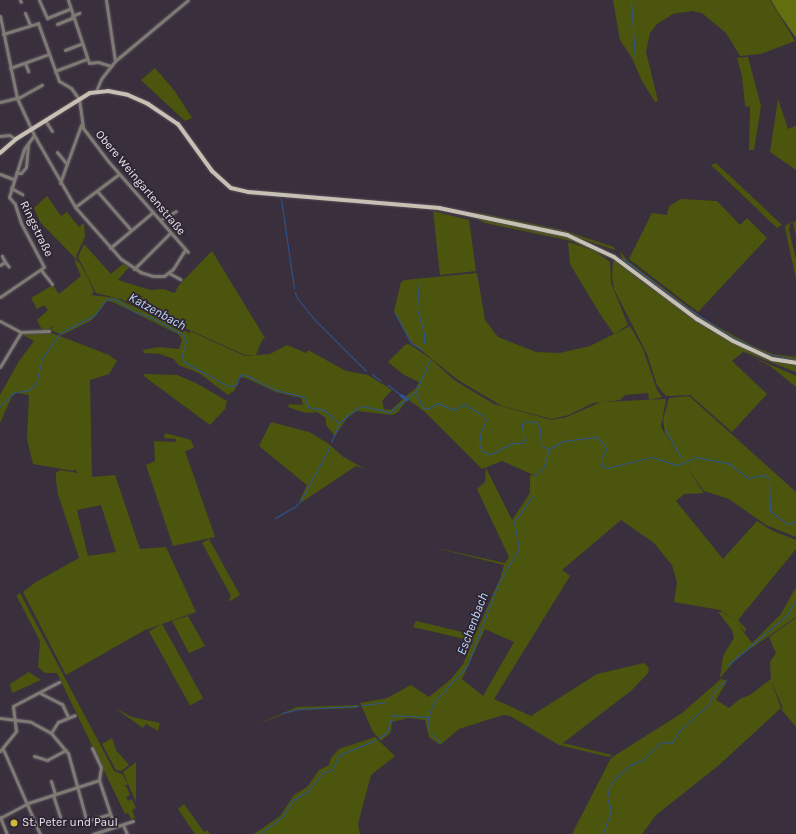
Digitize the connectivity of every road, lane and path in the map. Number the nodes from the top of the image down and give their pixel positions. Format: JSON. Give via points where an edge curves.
{"nodes":[{"id":1,"x":39,"y":0,"type":"edge"},
{"id":2,"x":68,"y":0,"type":"edge"},
{"id":3,"x":106,"y":0,"type":"edge"},
{"id":4,"x":188,"y":0,"type":"edge"},
{"id":5,"x":69,"y":9,"type":"junction"},
{"id":6,"x":25,"y":13,"type":"dead end"},
{"id":7,"x":79,"y":13,"type":"dead end"},
{"id":8,"x":0,"y":16,"type":"edge"},
{"id":9,"x":72,"y":17,"type":"junction"},
{"id":10,"x":57,"y":24,"type":"dead end"},
{"id":11,"x":30,"y":25,"type":"junction"},
{"id":12,"x":2,"y":36,"type":"edge"},
{"id":13,"x":81,"y":44,"type":"junction"},
{"id":14,"x":64,"y":50,"type":"dead end"},
{"id":15,"x":49,"y":54,"type":"junction"},
{"id":16,"x":87,"y":59,"type":"junction"},
{"id":17,"x":115,"y":61,"type":"junction"},
{"id":18,"x":25,"y":62,"type":"junction"},
{"id":19,"x":111,"y":66,"type":"junction"},
{"id":20,"x":10,"y":68,"type":"junction"},
{"id":21,"x":28,"y":71,"type":"dead end"},
{"id":22,"x":55,"y":71,"type":"junction"},
{"id":23,"x":42,"y":85,"type":"dead end"},
{"id":24,"x":96,"y":91,"type":"junction"},
{"id":25,"x":17,"y":98,"type":"junction"},
{"id":26,"x":79,"y":99,"type":"junction"},
{"id":27,"x":0,"y":102,"type":"edge"},
{"id":28,"x":45,"y":120,"type":"junction"},
{"id":29,"x":82,"y":125,"type":"junction"},
{"id":30,"x":31,"y":130,"type":"junction"},
{"id":31,"x":52,"y":131,"type":"dead end"},
{"id":32,"x":34,"y":135,"type":"junction"},
{"id":33,"x":0,"y":136,"type":"edge"},
{"id":34,"x":16,"y":139,"type":"junction"},
{"id":35,"x":28,"y":144,"type":"junction"},
{"id":36,"x":57,"y":152,"type":"dead end"},
{"id":37,"x":0,"y":154,"type":"edge"},
{"id":38,"x":66,"y":163,"type":"junction"},
{"id":39,"x":0,"y":174,"type":"edge"},
{"id":40,"x":16,"y":174,"type":"junction"},
{"id":41,"x":119,"y":174,"type":"junction"},
{"id":42,"x":13,"y":179,"type":"junction"},
{"id":43,"x":60,"y":183,"type":"junction"},
{"id":44,"x":10,"y":188,"type":"junction"},
{"id":45,"x":97,"y":191,"type":"junction"},
{"id":46,"x":22,"y":194,"type":"dead end"},
{"id":47,"x":76,"y":207,"type":"junction"},
{"id":48,"x":176,"y":211,"type":"dead end"},
{"id":49,"x":153,"y":212,"type":"junction"},
{"id":50,"x":160,"y":220,"type":"junction"},
{"id":51,"x":131,"y":230,"type":"junction"},
{"id":52,"x":170,"y":233,"type":"junction"},
{"id":53,"x":110,"y":248,"type":"junction"},
{"id":54,"x":2,"y":256,"type":"dead end"},
{"id":55,"x":5,"y":262,"type":"junction"},
{"id":56,"x":0,"y":265,"type":"edge"},
{"id":57,"x":9,"y":268,"type":"dead end"},
{"id":58,"x":134,"y":269,"type":"junction"},
{"id":59,"x":41,"y":270,"type":"junction"},
{"id":60,"x":169,"y":272,"type":"junction"},
{"id":61,"x":180,"y":279,"type":"dead end"},
{"id":62,"x":52,"y":284,"type":"dead end"},
{"id":63,"x":0,"y":297,"type":"edge"},
{"id":64,"x":0,"y":321,"type":"edge"},
{"id":65,"x":49,"y":331,"type":"dead end"},
{"id":66,"x":21,"y":332,"type":"junction"},
{"id":67,"x":796,"y":362,"type":"edge"},
{"id":68,"x":1,"y":365,"type":"edge"},
{"id":69,"x":59,"y":682,"type":"dead end"},
{"id":70,"x":40,"y":693,"type":"junction"},
{"id":71,"x":75,"y":716,"type":"dead end"},
{"id":72,"x":68,"y":717,"type":"junction"},
{"id":73,"x":0,"y":718,"type":"edge"},
{"id":74,"x":15,"y":719,"type":"junction"},
{"id":75,"x":51,"y":734,"type":"junction"},
{"id":76,"x":92,"y":748,"type":"dead end"},
{"id":77,"x":1,"y":750,"type":"edge"},
{"id":78,"x":66,"y":750,"type":"junction"},
{"id":79,"x":34,"y":756,"type":"dead end"},
{"id":80,"x":99,"y":780,"type":"junction"},
{"id":81,"x":51,"y":782,"type":"dead end"},
{"id":82,"x":77,"y":787,"type":"junction"},
{"id":83,"x":54,"y":795,"type":"junction"},
{"id":84,"x":28,"y":803,"type":"junction"},
{"id":85,"x":110,"y":814,"type":"junction"},
{"id":86,"x":0,"y":817,"type":"edge"},
{"id":87,"x":60,"y":817,"type":"dead end"},
{"id":88,"x":134,"y":821,"type":"dead end"},
{"id":89,"x":114,"y":825,"type":"junction"},
{"id":90,"x":122,"y":825,"type":"junction"},
{"id":91,"x":7,"y":834,"type":"edge"},
{"id":92,"x":40,"y":834,"type":"edge"},
{"id":93,"x":93,"y":834,"type":"edge"},
{"id":94,"x":128,"y":834,"type":"edge"}],
"edges":[{"from":1,"to":5,"type":"street","via":[[47,18]]},
{"from":2,"to":5,"type":"street"},
{"from":3,"to":17,"type":"street"},
{"from":4,"to":17,"type":"street"},
{"from":5,"to":9,"type":"street"},
{"from":6,"to":11,"type":"street"},
{"from":7,"to":9,"type":"street"},
{"from":8,"to":12,"type":"street"},
{"from":9,"to":10,"type":"street"},
{"from":9,"to":13,"type":"street"},
{"from":11,"to":12,"type":"street"},
{"from":11,"to":15,"type":"street","via":[[38,22]]},
{"from":12,"to":20,"type":"street"},
{"from":13,"to":14,"type":"street"},
{"from":13,"to":16,"type":"street"},
{"from":15,"to":18,"type":"street"},
{"from":15,"to":22,"type":"street"},
{"from":16,"to":19,"type":"street","via":[[90,64],[98,62]]},
{"from":16,"to":22,"type":"street"},
{"from":17,"to":19,"type":"street"},
{"from":18,"to":20,"type":"street"},
{"from":18,"to":21,"type":"street"},
{"from":19,"to":24,"type":"street","via":[[100,80]]},
{"from":20,"to":25,"type":"street"},
{"from":22,"to":26,"type":"street","via":[[59,81],[71,88]]},
{"from":23,"to":25,"type":"street"},
{"from":24,"to":26,"type":"main road"},
{"from":24,"to":67,"type":"main road","via":[[108,91],[136,98],[178,124],[212,171],[231,188],[248,192],[439,208],[567,235],[614,257],[697,319],[733,341],[772,359]]},
{"from":25,"to":27,"type":"street"},
{"from":25,"to":30,"type":"street"},
{"from":26,"to":28,"type":"main road"},
{"from":26,"to":29,"type":"street","name":"Obere Weingartenstraße"},
{"from":28,"to":30,"type":"main road"},
{"from":28,"to":31,"type":"street"},
{"from":29,"to":38,"type":"street"},
{"from":29,"to":41,"type":"street","name":"Obere Weingartenstraße"},
{"from":30,"to":32,"type":"street"},
{"from":30,"to":34,"type":"main road"},
{"from":32,"to":35,"type":"street"},
{"from":32,"to":43,"type":"street"},
{"from":33,"to":34,"type":"street","via":[[9,135]]},
{"from":34,"to":37,"type":"main road"},
{"from":35,"to":40,"type":"street"},
{"from":35,"to":40,"type":"street","via":[[26,167],[21,173]]},
{"from":36,"to":38,"type":"street"},
{"from":38,"to":43,"type":"street"},
{"from":39,"to":42,"type":"street"},
{"from":40,"to":42,"type":"street"},
{"from":41,"to":45,"type":"street"},
{"from":41,"to":49,"type":"street","name":"Obere Weingartenstraße"},
{"from":42,"to":44,"type":"street"},
{"from":43,"to":47,"type":"street"},
{"from":44,"to":46,"type":"street"},
{"from":44,"to":59,"type":"street","name":"Ringstraße","via":[[9,197],[15,204],[21,223],[44,264]]},
{"from":45,"to":47,"type":"street"},
{"from":45,"to":51,"type":"street"},
{"from":47,"to":53,"type":"street"},
{"from":48,"to":50,"type":"street"},
{"from":49,"to":50,"type":"street","name":"Obere Weingartenstraße"},
{"from":49,"to":51,"type":"street"},
{"from":50,"to":52,"type":"street","name":"Obere Weingartenstraße"},
{"from":51,"to":53,"type":"street"},
{"from":52,"to":58,"type":"street"},
{"from":52,"to":60,"type":"street","name":"Obere Weingartenstraße","via":[[186,251]]},
{"from":53,"to":58,"type":"street"},
{"from":54,"to":55,"type":"street"},
{"from":55,"to":56,"type":"street"},
{"from":55,"to":57,"type":"street"},
{"from":58,"to":60,"type":"street","via":[[158,277]]},
{"from":59,"to":62,"type":"street"},
{"from":59,"to":63,"type":"street"},
{"from":60,"to":61,"type":"street"},
{"from":64,"to":66,"type":"street"},
{"from":65,"to":66,"type":"street"},
{"from":66,"to":68,"type":"street"},
{"from":69,"to":70,"type":"street"},
{"from":70,"to":72,"type":"street","via":[[62,704]]},
{"from":70,"to":74,"type":"street","via":[[13,706]]},
{"from":71,"to":72,"type":"street"},
{"from":72,"to":75,"type":"street","via":[[58,722]]},
{"from":73,"to":74,"type":"street"},
{"from":74,"to":75,"type":"street","via":[[31,722]]},
{"from":74,"to":77,"type":"street","via":[[14,735]]},
{"from":75,"to":78,"type":"street"},
{"from":76,"to":80,"type":"street","via":[[101,768]]},
{"from":77,"to":84,"type":"street"},
{"from":78,"to":79,"type":"street","via":[[47,760]]},
{"from":78,"to":82,"type":"street"},
{"from":80,"to":82,"type":"street"},
{"from":80,"to":85,"type":"street"},
{"from":81,"to":83,"type":"street"},
{"from":82,"to":83,"type":"street"},
{"from":82,"to":85,"type":"street","via":[[86,819]]},
{"from":83,"to":84,"type":"street"},
{"from":83,"to":87,"type":"street"},
{"from":84,"to":86,"type":"street"},
{"from":84,"to":92,"type":"street"},
{"from":85,"to":89,"type":"street"},
{"from":86,"to":91,"type":"street"},
{"from":88,"to":90,"type":"street"},
{"from":89,"to":90,"type":"street"},
{"from":89,"to":93,"type":"street"},
{"from":90,"to":94,"type":"street"}]}
